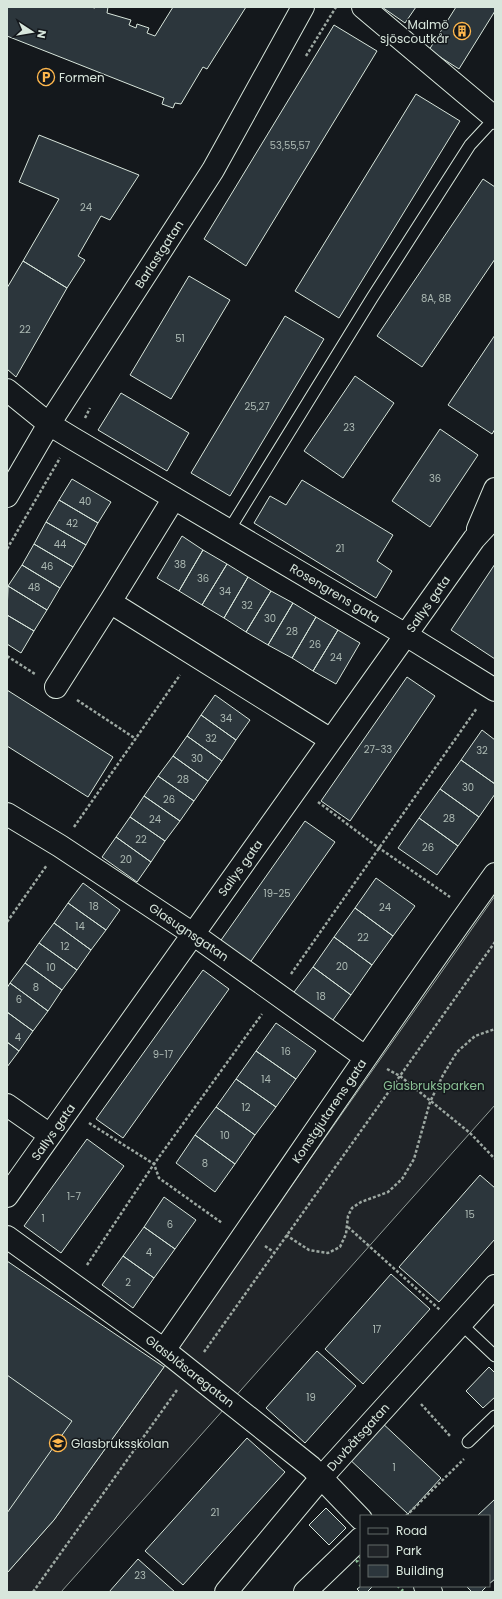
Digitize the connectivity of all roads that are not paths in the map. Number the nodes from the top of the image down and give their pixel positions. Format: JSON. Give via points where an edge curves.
{"nodes":[{"id":1,"x":303,"y":7,"type":"edge"},
{"id":2,"x":363,"y":7,"type":"edge"},
{"id":3,"x":495,"y":118,"type":"edge"},
{"id":4,"x":7,"y":390,"type":"edge"},
{"id":5,"x":49,"y":424,"type":"junction"},
{"id":6,"x":495,"y":489,"type":"edge"},
{"id":7,"x":7,"y":496,"type":"edge"},
{"id":8,"x":174,"y":498,"type":"junction"},
{"id":9,"x":495,"y":516,"type":"edge"},
{"id":10,"x":229,"y":530,"type":"junction"},
{"id":11,"x":474,"y":539,"type":"junction"},
{"id":12,"x":110,"y":602,"type":"junction"},
{"id":13,"x":406,"y":635,"type":"junction"},
{"id":14,"x":56,"y":687,"type":"dead end"},
{"id":15,"x":495,"y":690,"type":"edge"},
{"id":16,"x":331,"y":740,"type":"junction"},
{"id":17,"x":7,"y":814,"type":"edge"},
{"id":18,"x":495,"y":874,"type":"edge"},
{"id":19,"x":193,"y":934,"type":"junction"},
{"id":20,"x":365,"y":1057,"type":"junction"},
{"id":21,"x":7,"y":1105,"type":"edge"},
{"id":22,"x":50,"y":1135,"type":"junction"},
{"id":23,"x":7,"y":1196,"type":"edge"},
{"id":24,"x":7,"y":1236,"type":"edge"},
{"id":25,"x":495,"y":1286,"type":"edge"},
{"id":26,"x":460,"y":1325,"type":"junction"},
{"id":27,"x":164,"y":1350,"type":"junction"},
{"id":28,"x":495,"y":1356,"type":"edge"},
{"id":29,"x":495,"y":1416,"type":"edge"},
{"id":30,"x":468,"y":1442,"type":"road end"},
{"id":31,"x":321,"y":1478,"type":"junction"},
{"id":32,"x":360,"y":1518,"type":"edge"},
{"id":33,"x":360,"y":1539,"type":"edge"},
{"id":34,"x":226,"y":1592,"type":"edge"},
{"id":35,"x":304,"y":1592,"type":"edge"}],
"edges":[{"from":1,"to":5,"type":"street","name":"Barlastgatan","via":[[213,170]]},
{"from":2,"to":3,"type":"street"},
{"from":3,"to":10,"type":"lane","via":[[470,145]]},
{"from":4,"to":5,"type":"street","name":"Rosengrens gata"},
{"from":5,"to":7,"type":"street","name":"Barlastgatan"},
{"from":5,"to":8,"type":"street","name":"Rosengrens gata"},
{"from":6,"to":11,"type":"street","name":"Sallys gata"},
{"from":8,"to":10,"type":"street","name":"Rosengrens gata"},
{"from":8,"to":12,"type":"street"},
{"from":9,"to":11,"type":"street","name":"Sallys gata"},
{"from":10,"to":13,"type":"street","name":"Rosengrens gata"},
{"from":11,"to":13,"type":"street","name":"Sallys gata"},
{"from":12,"to":14,"type":"street"},
{"from":12,"to":16,"type":"street"},
{"from":13,"to":15,"type":"street","name":"Rosengrens gata"},
{"from":13,"to":16,"type":"street","name":"Sallys gata"},
{"from":16,"to":19,"type":"street","name":"Sallys gata"},
{"from":17,"to":19,"type":"street","name":"Glasugnsgatan"},
{"from":18,"to":20,"type":"street","name":"Konstgjutarens gata"},
{"from":19,"to":20,"type":"street","name":"Glasugnsgatan"},
{"from":19,"to":22,"type":"street","name":"Sallys gata"},
{"from":20,"to":27,"type":"street","name":"Konstgjutarens gata"},
{"from":21,"to":22,"type":"street"},
{"from":22,"to":23,"type":"street","name":"Sallys gata"},
{"from":24,"to":27,"type":"street","name":"Glasblåsaregatan"},
{"from":25,"to":26,"type":"street","name":"Duvbåtsgatan"},
{"from":26,"to":28,"type":"lane"},
{"from":26,"to":31,"type":"street","name":"Duvbåtsgatan"},
{"from":27,"to":31,"type":"street","name":"Glasblåsaregatan","via":[[311,1467]]},
{"from":29,"to":30,"type":"lane"},
{"from":31,"to":32,"type":"street","name":"Glasblåsaregatan"},
{"from":31,"to":34,"type":"street","name":"Duvbåtsgatan"},
{"from":33,"to":35,"type":"street"}]}
